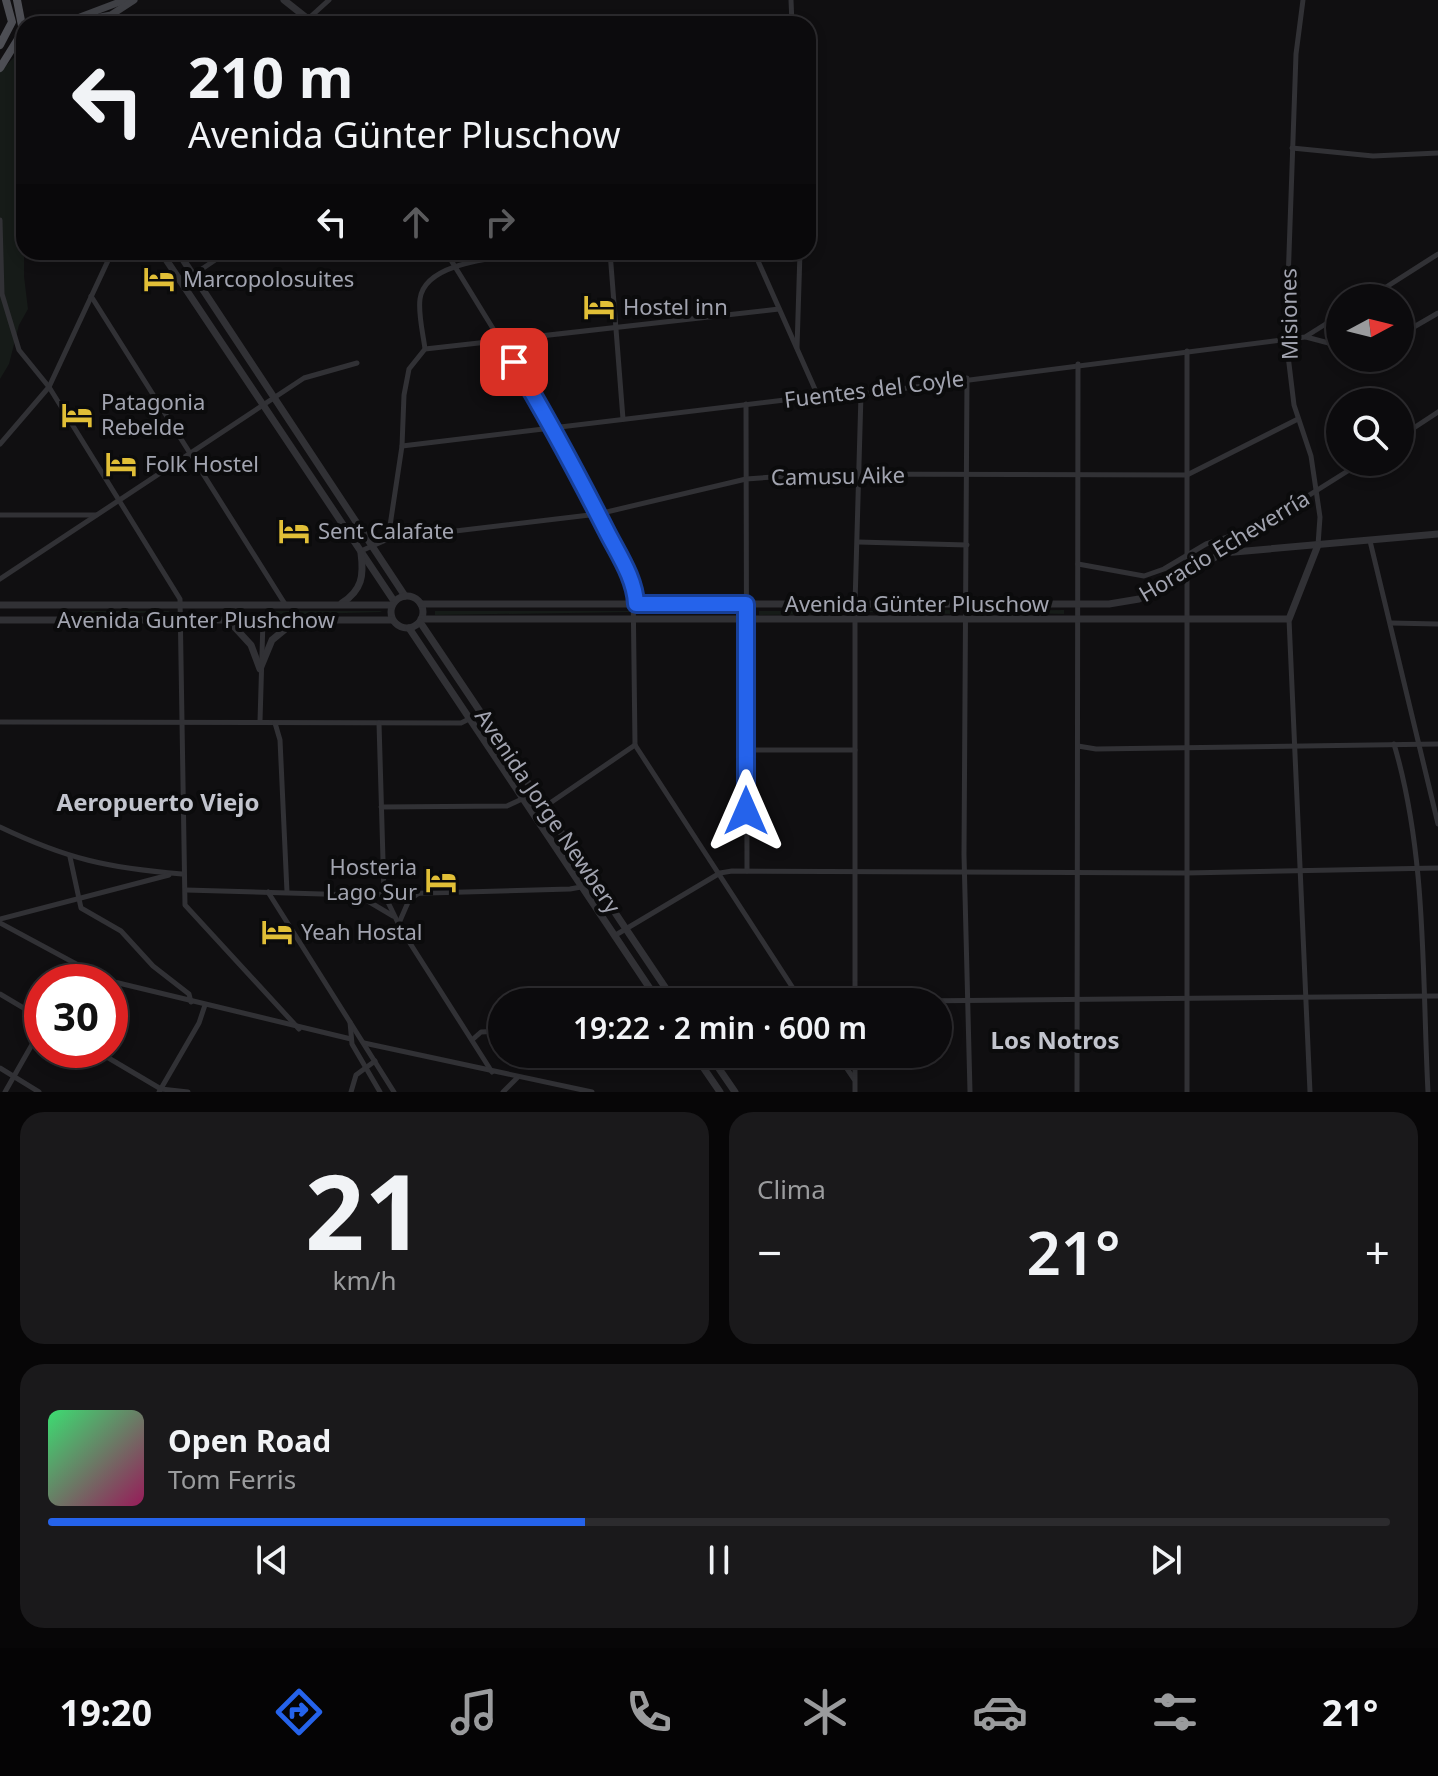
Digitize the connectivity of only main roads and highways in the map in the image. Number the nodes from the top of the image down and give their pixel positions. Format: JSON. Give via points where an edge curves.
{"nodes":[{"id":1,"x":6,"y":0,"type":"edge"},
{"id":2,"x":125,"y":0,"type":"edge"},
{"id":3,"x":134,"y":0,"type":"edge"},
{"id":4,"x":85,"y":16,"type":"edge"},
{"id":5,"x":106,"y":16,"type":"edge"},
{"id":6,"x":1,"y":43,"type":"edge"},
{"id":7,"x":16,"y":48,"type":"edge"},
{"id":8,"x":0,"y":68,"type":"edge"}],
"edges":[{"from":1,"to":6,"type":"main road","via":[[11,25]]},
{"from":2,"to":4,"type":"main road"},
{"from":3,"to":5,"type":"main road"},
{"from":7,"to":8,"type":"main road"}]}
